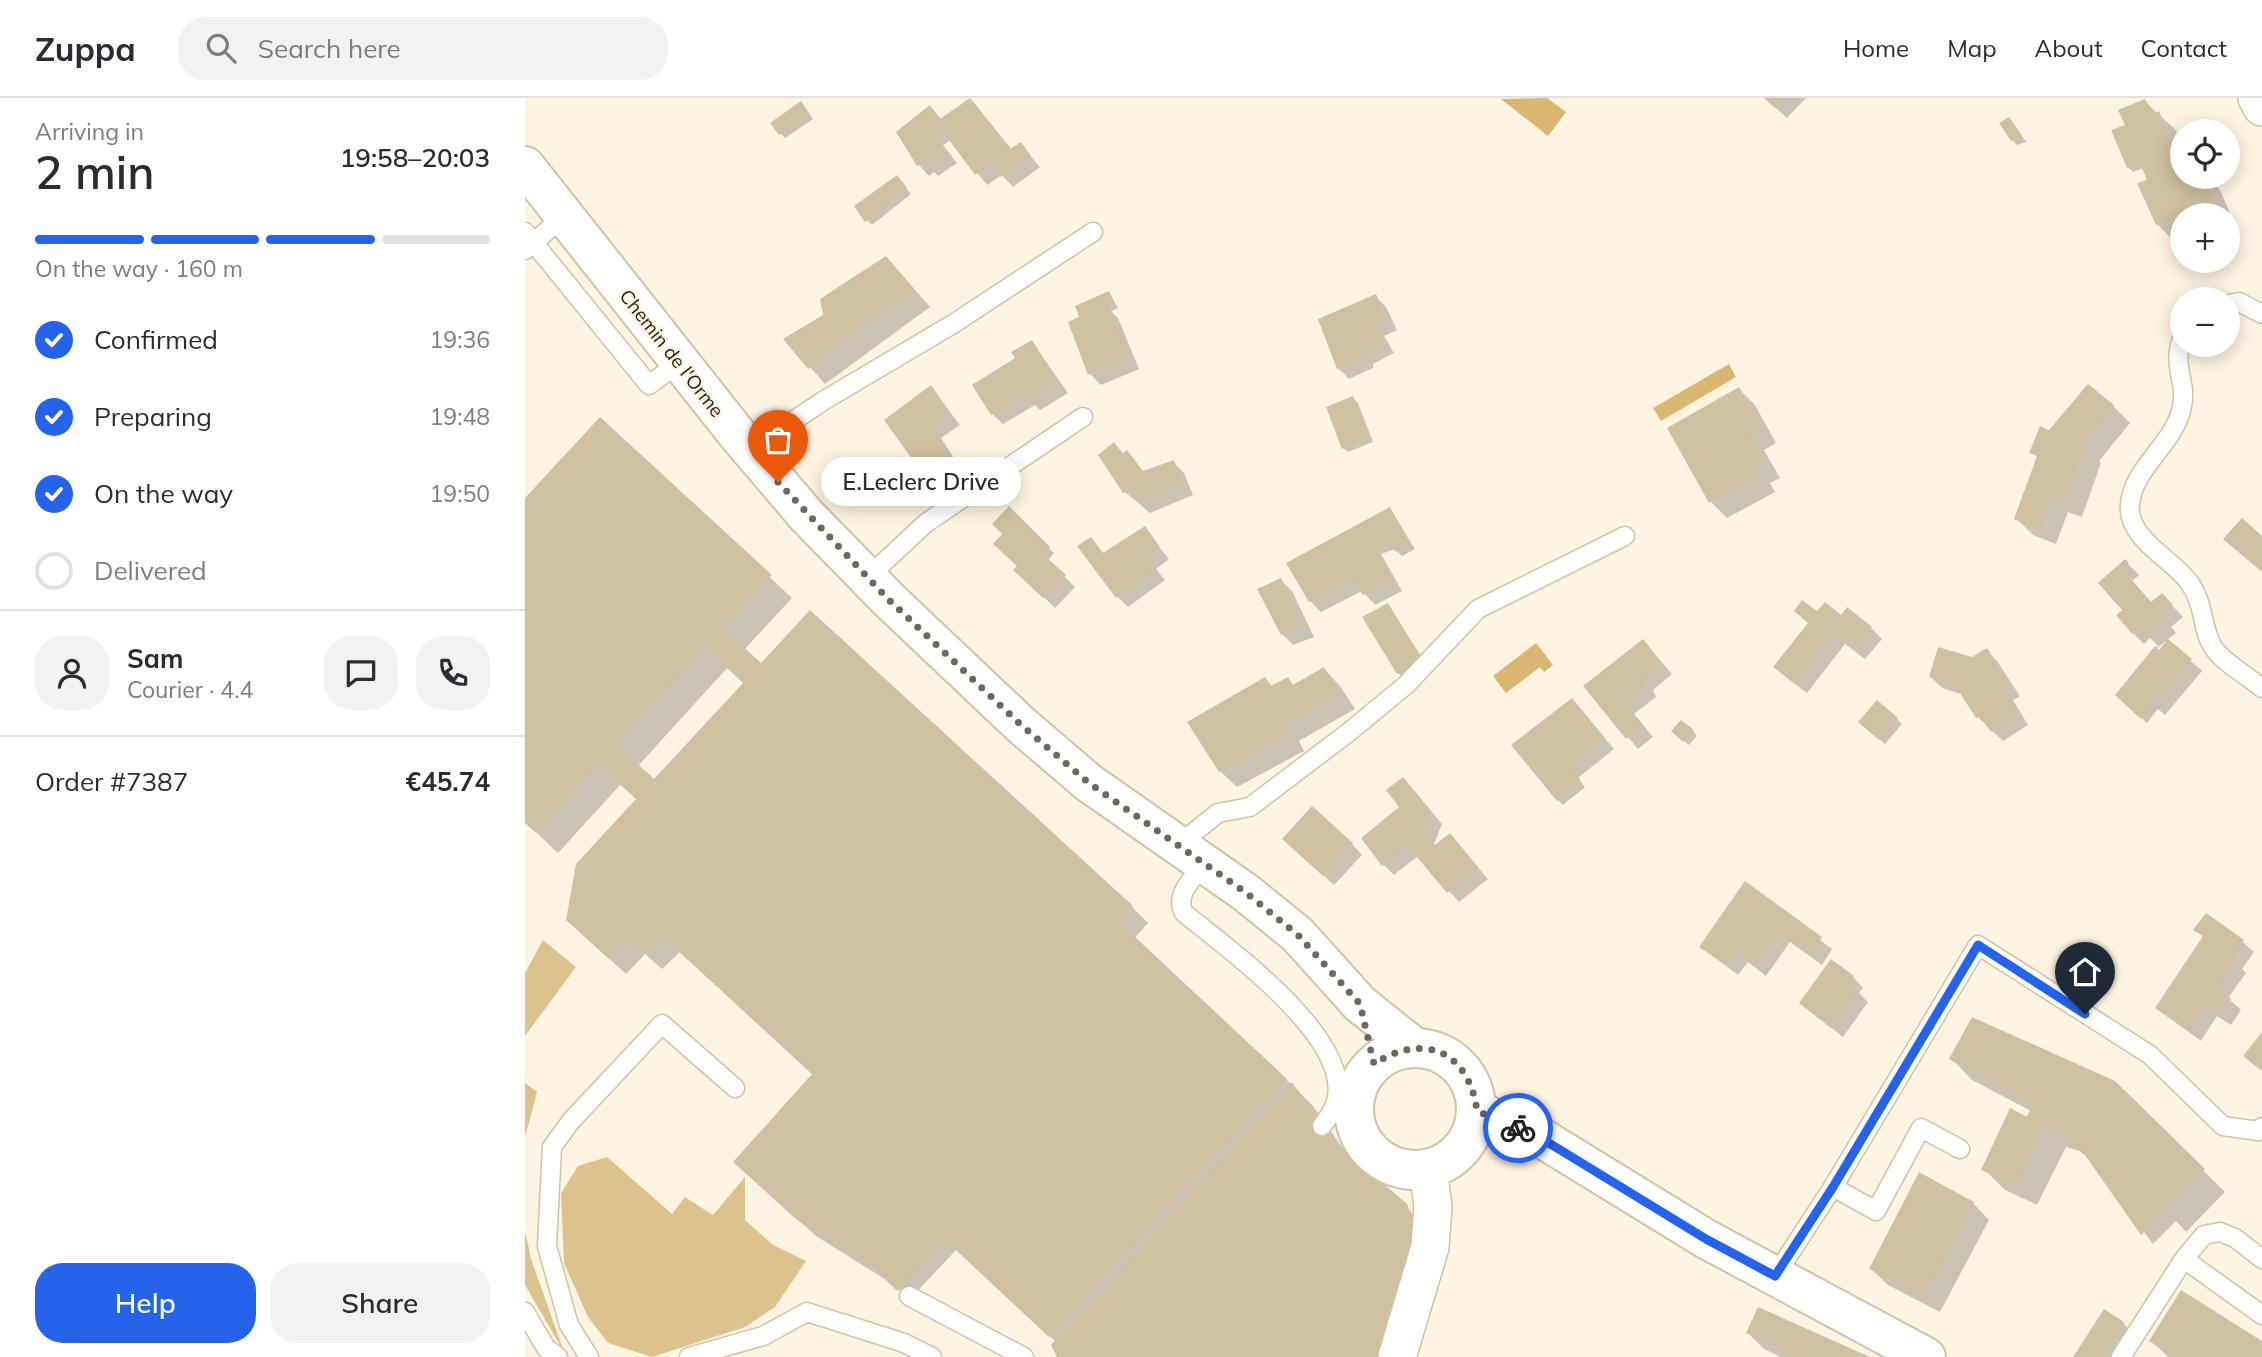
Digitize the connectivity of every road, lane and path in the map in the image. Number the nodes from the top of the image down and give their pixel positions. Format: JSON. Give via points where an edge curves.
{"nodes":[{"id":1,"x":2257,"y":98,"type":"edge"},
{"id":2,"x":2262,"y":107,"type":"edge"},
{"id":3,"x":526,"y":170,"type":"edge"},
{"id":4,"x":564,"y":216,"type":"junction"},
{"id":5,"x":1093,"y":232,"type":"dead end"},
{"id":6,"x":528,"y":242,"type":"edge"},
{"id":7,"x":2240,"y":303,"type":"edge"},
{"id":8,"x":2262,"y":314,"type":"edge"},
{"id":9,"x":2175,"y":357,"type":"edge"},
{"id":10,"x":680,"y":362,"type":"junction"},
{"id":11,"x":1083,"y":417,"type":"dead end"},
{"id":12,"x":750,"y":450,"type":"junction"},
{"id":13,"x":1625,"y":536,"type":"dead end"},
{"id":14,"x":867,"y":578,"type":"junction"},
{"id":15,"x":2262,"y":688,"type":"edge"},
{"id":16,"x":1190,"y":855,"type":"junction"},
{"id":17,"x":1360,"y":1004,"type":"junction"},
{"id":18,"x":1414,"y":1046,"type":"junction"},
{"id":19,"x":1374,"y":1064,"type":"junction"},
{"id":20,"x":735,"y":1088,"type":"dead end"},
{"id":21,"x":1477,"y":1111,"type":"junction"},
{"id":22,"x":1322,"y":1126,"type":"dead end"},
{"id":23,"x":2262,"y":1127,"type":"edge"},
{"id":24,"x":1959,"y":1149,"type":"dead end"},
{"id":25,"x":1428,"y":1169,"type":"junction"},
{"id":26,"x":1833,"y":1187,"type":"junction"},
{"id":27,"x":2184,"y":1259,"type":"junction"},
{"id":28,"x":2262,"y":1259,"type":"edge"},
{"id":29,"x":1775,"y":1276,"type":"junction"},
{"id":30,"x":909,"y":1296,"type":"dead end"},
{"id":31,"x":525,"y":1312,"type":"edge"},
{"id":32,"x":2262,"y":1315,"type":"edge"},
{"id":33,"x":558,"y":1357,"type":"edge"},
{"id":34,"x":589,"y":1357,"type":"edge"},
{"id":35,"x":689,"y":1357,"type":"edge"},
{"id":36,"x":932,"y":1357,"type":"edge"},
{"id":37,"x":1024,"y":1357,"type":"edge"},
{"id":38,"x":1397,"y":1357,"type":"edge"},
{"id":39,"x":1926,"y":1357,"type":"edge"},
{"id":40,"x":2121,"y":1357,"type":"edge"}],
"edges":[{"from":1,"to":2,"type":"street"},
{"from":3,"to":4,"type":"street","name":"Chemin de l'Orme"},
{"from":4,"to":6,"type":"lane"},
{"from":4,"to":10,"type":"street","name":"Chemin de l'Orme"},
{"from":5,"to":12,"type":"lane"},
{"from":6,"to":10,"type":"lane","via":[[649,385]]},
{"from":7,"to":8,"type":"lane"},
{"from":9,"to":15,"type":"lane","via":[[2186,393],[2177,427],[2139,480],[2129,516],[2143,537],[2189,582],[2203,609],[2213,648]]},
{"from":10,"to":12,"type":"street","name":"Chemin de l'Orme"},
{"from":11,"to":14,"type":"lane","via":[[926,523]]},
{"from":12,"to":14,"type":"street","name":"Chemin de l'Orme"},
{"from":13,"to":16,"type":"lane","via":[[1478,610],[1406,685],[1349,732],[1250,807],[1219,813]]},
{"from":14,"to":16,"type":"street","name":"Chemin de l'Orme","via":[[1020,724],[1089,783]]},
{"from":16,"to":17,"type":"street","name":"Chemin de l'Orme","via":[[1298,935]]},
{"from":16,"to":22,"type":"lane","via":[[1179,905],[1184,913],[1256,971],[1329,1052],[1337,1097]]},
{"from":17,"to":18,"type":"street","name":"Chemin de l'Orme"},
{"from":17,"to":19,"type":"street","name":"Chemin de l'Orme"},
{"from":18,"to":19,"type":"street","via":[[1393,1051]]},
{"from":18,"to":21,"type":"street","via":[[1449,1057],[1465,1072]]},
{"from":19,"to":25,"type":"street","via":[[1361,1079],[1355,1098],[1354,1118],[1361,1136],[1372,1153],[1389,1164],[1408,1170]]},
{"from":20,"to":34,"type":"lane","via":[[662,1024],[552,1147],[547,1246],[569,1325]]},
{"from":21,"to":25,"type":"street","via":[[1473,1131],[1462,1149],[1447,1162]]},
{"from":21,"to":29,"type":"street","via":[[1539,1137]]},
{"from":23,"to":26,"type":"lane","via":[[2258,1131],[2223,1126],[2150,1055],[1978,945]]},
{"from":24,"to":26,"type":"lane","via":[[1921,1128],[1876,1211]]},
{"from":25,"to":38,"type":"street","via":[[1433,1206],[1430,1247]]},
{"from":26,"to":29,"type":"lane"},
{"from":27,"to":28,"type":"lane","via":[[2204,1235],[2220,1232]]},
{"from":27,"to":32,"type":"lane"},
{"from":27,"to":40,"type":"lane"},
{"from":29,"to":39,"type":"street"},
{"from":30,"to":37,"type":"lane"},
{"from":31,"to":33,"type":"lane","via":[[545,1348]]},
{"from":35,"to":36,"type":"lane","via":[[763,1336],[807,1312],[904,1343]]}]}
